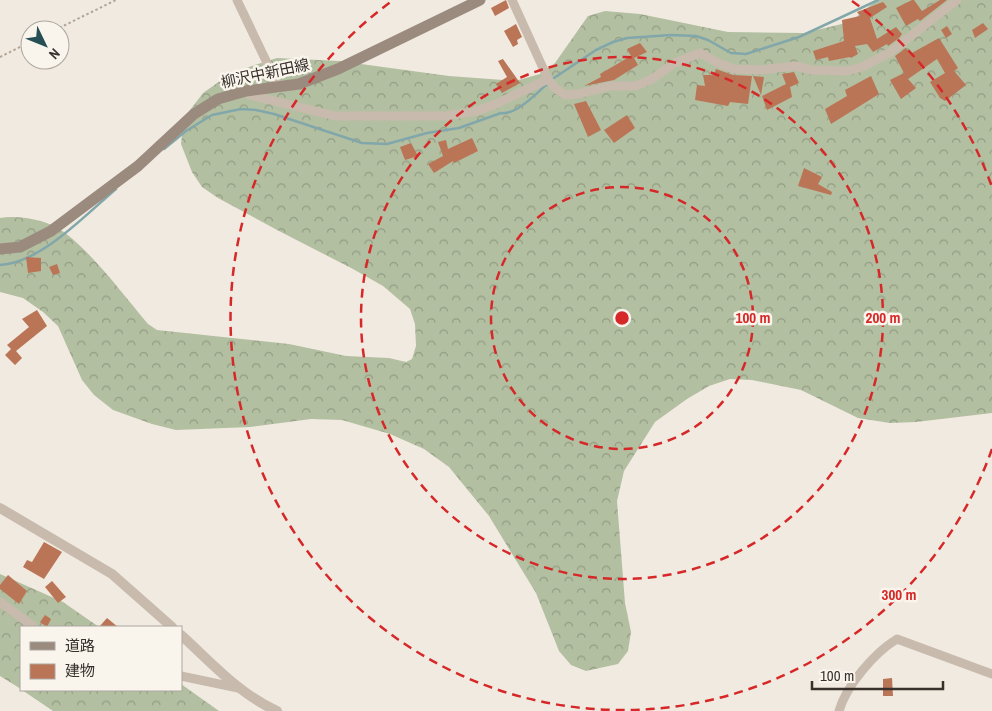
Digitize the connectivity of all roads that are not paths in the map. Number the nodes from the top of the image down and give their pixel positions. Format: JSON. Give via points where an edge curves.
{"nodes":[{"id":1,"x":237,"y":0,"type":"edge"},
{"id":2,"x":480,"y":0,"type":"edge"},
{"id":3,"x":512,"y":0,"type":"edge"},
{"id":4,"x":957,"y":0,"type":"edge"},
{"id":5,"x":548,"y":78,"type":"junction"},
{"id":6,"x":279,"y":88,"type":"junction"},
{"id":7,"x":246,"y":91,"type":"junction"},
{"id":8,"x":0,"y":249,"type":"edge"},
{"id":9,"x":0,"y":508,"type":"edge"},
{"id":10,"x":0,"y":602,"type":"edge"},
{"id":11,"x":33,"y":626,"type":"edge"},
{"id":12,"x":171,"y":626,"type":"edge"},
{"id":13,"x":182,"y":637,"type":"edge"},
{"id":14,"x":992,"y":674,"type":"edge"},
{"id":15,"x":182,"y":676,"type":"edge"},
{"id":16,"x":238,"y":688,"type":"junction"},
{"id":17,"x":277,"y":711,"type":"edge"},
{"id":18,"x":839,"y":711,"type":"edge"}],
"edges":[{"from":1,"to":6,"type":"street"},
{"from":2,"to":6,"type":"main road","name":"柳沢中新田線","via":[[338,70]]},
{"from":3,"to":5,"type":"street"},
{"from":4,"to":5,"type":"street","via":[[889,53],[847,71],[795,66],[734,69],[700,53],[673,64],[636,86],[605,87],[570,96],[560,92]]},
{"from":5,"to":7,"type":"street","via":[[477,112],[446,116],[336,116],[250,95]]},
{"from":6,"to":7,"type":"main road","name":"柳沢中新田線"},
{"from":7,"to":8,"type":"main road","name":"柳沢中新田線","via":[[218,99],[194,114],[138,166],[51,231],[20,247]]},
{"from":9,"to":12,"type":"street","via":[[112,574]]},
{"from":10,"to":11,"type":"street"},
{"from":13,"to":16,"type":"street"},
{"from":14,"to":18,"type":"street","via":[[897,639],[872,660],[843,698]]},
{"from":15,"to":16,"type":"street"},
{"from":16,"to":17,"type":"street"}]}
